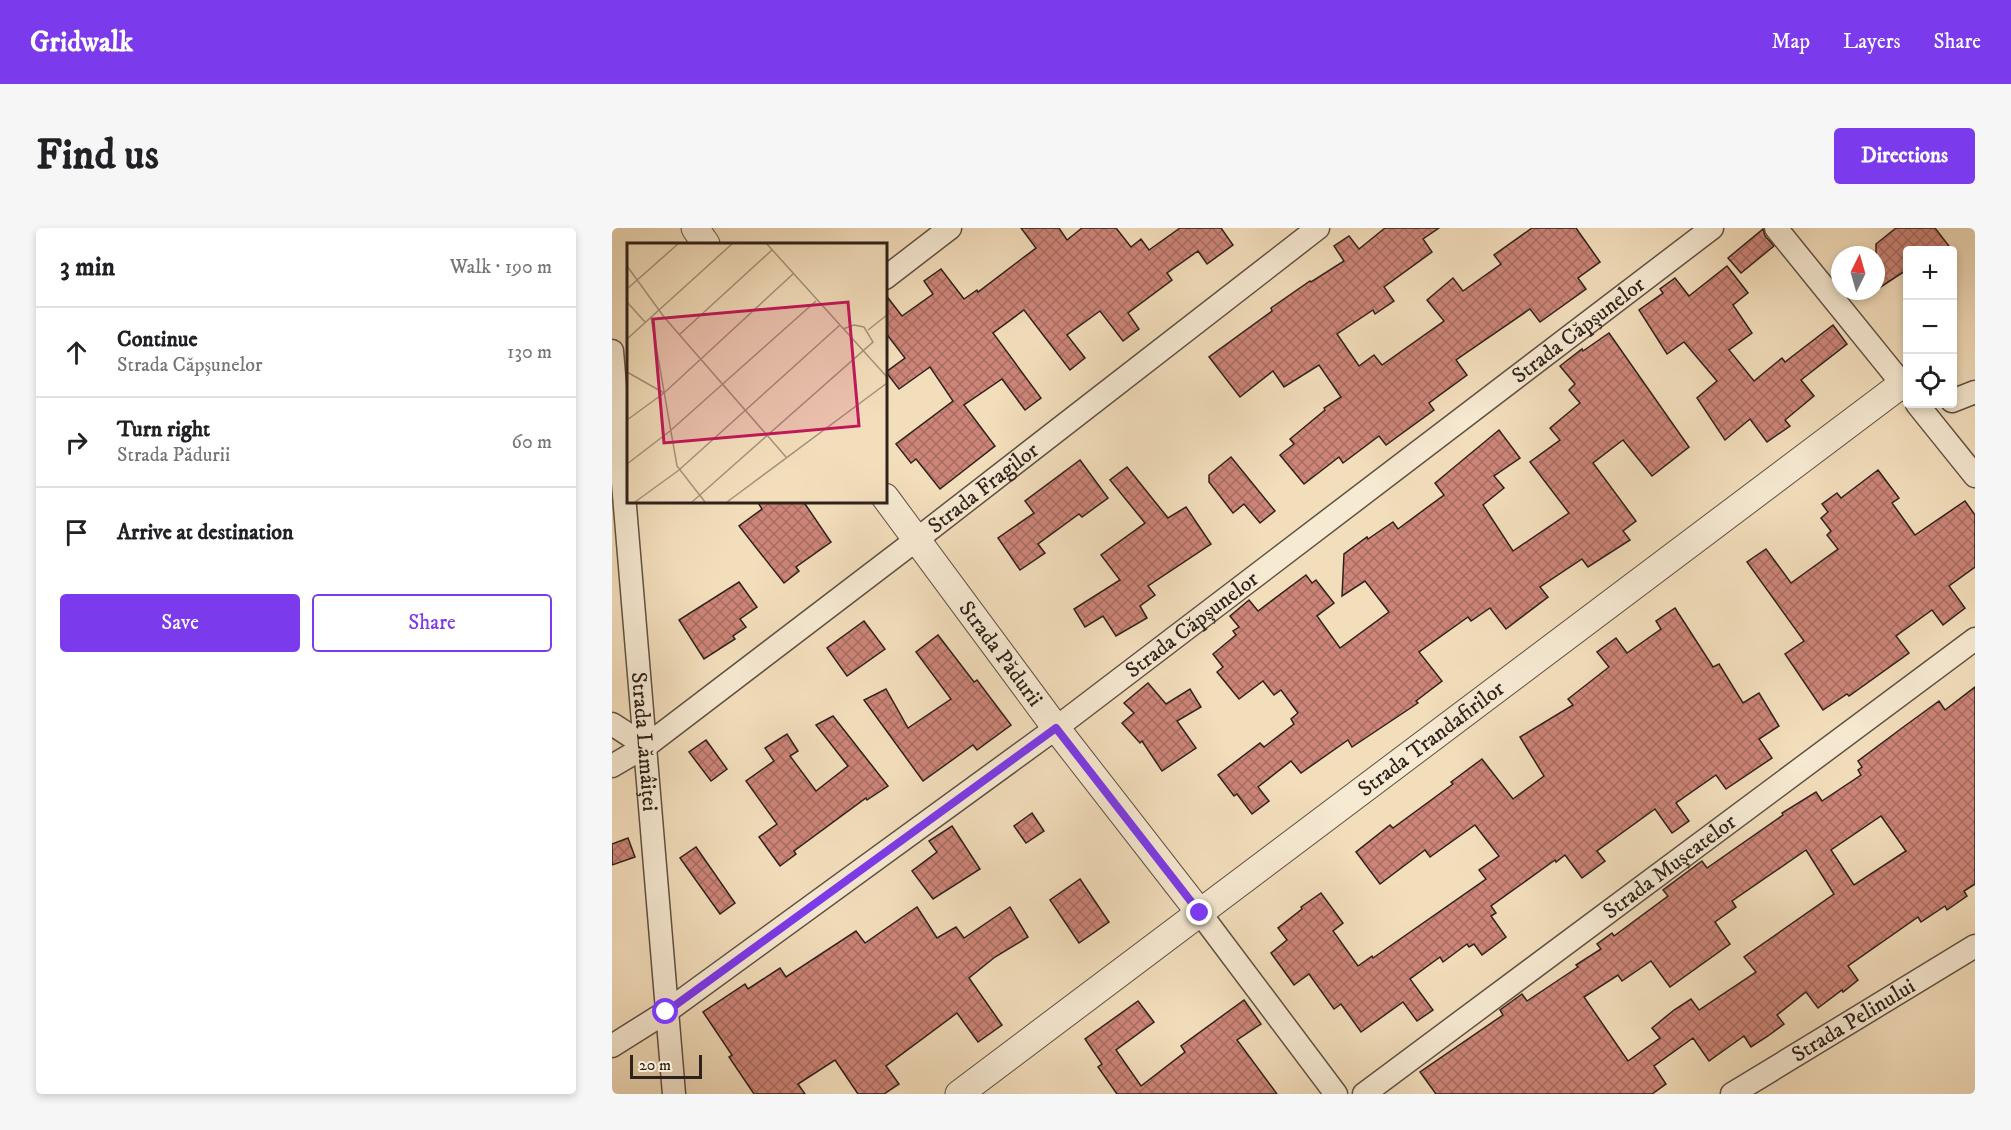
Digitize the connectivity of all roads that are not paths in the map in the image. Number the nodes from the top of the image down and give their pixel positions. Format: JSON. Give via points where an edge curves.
{"nodes":[{"id":1,"x":695,"y":228,"type":"edge"},
{"id":2,"x":951,"y":228,"type":"edge"},
{"id":3,"x":1318,"y":228,"type":"edge"},
{"id":4,"x":1712,"y":228,"type":"edge"},
{"id":5,"x":1776,"y":228,"type":"edge"},
{"id":6,"x":705,"y":243,"type":"edge"},
{"id":7,"x":886,"y":277,"type":"edge"},
{"id":8,"x":612,"y":351,"type":"edge"},
{"id":9,"x":1903,"y":386,"type":"edge"},
{"id":10,"x":1975,"y":392,"type":"edge"},
{"id":11,"x":1957,"y":399,"type":"edge"},
{"id":12,"x":1903,"y":405,"type":"edge"},
{"id":13,"x":1921,"y":408,"type":"edge"},
{"id":14,"x":1975,"y":476,"type":"edge"},
{"id":15,"x":886,"y":498,"type":"edge"},
{"id":16,"x":916,"y":540,"type":"junction"},
{"id":17,"x":1975,"y":639,"type":"edge"},
{"id":18,"x":612,"y":724,"type":"edge"},
{"id":19,"x":1056,"y":728,"type":"junction"},
{"id":20,"x":646,"y":746,"type":"junction"},
{"id":21,"x":612,"y":766,"type":"edge"},
{"id":22,"x":1200,"y":913,"type":"junction"},
{"id":23,"x":1975,"y":946,"type":"edge"},
{"id":24,"x":666,"y":1012,"type":"junction"},
{"id":25,"x":612,"y":1046,"type":"edge"},
{"id":26,"x":674,"y":1094,"type":"edge"},
{"id":27,"x":959,"y":1094,"type":"edge"},
{"id":28,"x":1336,"y":1094,"type":"edge"},
{"id":29,"x":1364,"y":1094,"type":"edge"},
{"id":30,"x":1732,"y":1094,"type":"edge"}],
"edges":[{"from":1,"to":6,"type":"street"},
{"from":2,"to":7,"type":"street"},
{"from":3,"to":16,"type":"street","name":"Strada Fragilor"},
{"from":4,"to":19,"type":"street","name":"Strada Căpșunelor"},
{"from":5,"to":9,"type":"street"},
{"from":8,"to":20,"type":"street","name":"Strada Lămâiței"},
{"from":10,"to":11,"type":"street"},
{"from":12,"to":22,"type":"street","name":"Strada Trandafirilor"},
{"from":13,"to":14,"type":"street"},
{"from":15,"to":16,"type":"street","name":"Strada Pădurii"},
{"from":16,"to":19,"type":"street","name":"Strada Pădurii"},
{"from":16,"to":20,"type":"street","name":"Strada Fragilor"},
{"from":17,"to":29,"type":"street","name":"Strada Mușcatelor"},
{"from":18,"to":20,"type":"street"},
{"from":19,"to":22,"type":"street","name":"Strada Pădurii"},
{"from":19,"to":24,"type":"street","name":"Strada Căpșunelor"},
{"from":20,"to":21,"type":"street","name":"Strada Fragilor"},
{"from":20,"to":24,"type":"street","name":"Strada Lămâiței"},
{"from":22,"to":27,"type":"street","name":"Strada Trandafirilor"},
{"from":22,"to":28,"type":"street","name":"Strada Pădurii"},
{"from":23,"to":30,"type":"street","name":"Strada Pelinului"},
{"from":24,"to":25,"type":"street","name":"Strada Căpșunelor"},
{"from":24,"to":26,"type":"street","name":"Strada Lămâiței"}]}
